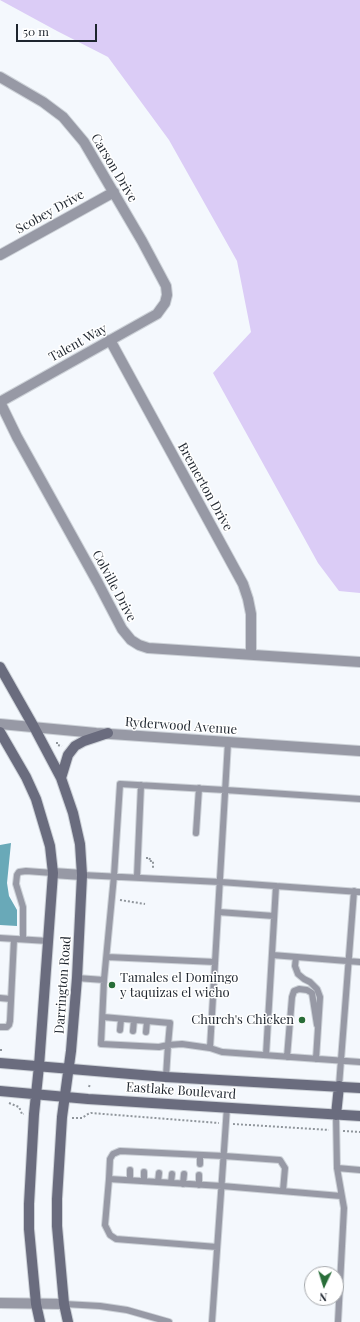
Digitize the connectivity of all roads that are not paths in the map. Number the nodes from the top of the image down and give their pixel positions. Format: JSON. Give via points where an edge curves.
{"nodes":[{"id":1,"x":0,"y":77,"type":"edge"},
{"id":2,"x":114,"y":192,"type":"junction"},
{"id":3,"x":0,"y":255,"type":"edge"},
{"id":4,"x":165,"y":303,"type":"joint"},
{"id":5,"x":110,"y":340,"type":"junction"},
{"id":6,"x":0,"y":402,"type":"edge"},
{"id":7,"x":251,"y":655,"type":"junction"},
{"id":8,"x":360,"y":662,"type":"edge"},
{"id":9,"x":0,"y":667,"type":"edge"},
{"id":10,"x":0,"y":724,"type":"edge"},
{"id":11,"x":34,"y":727,"type":"junction"},
{"id":12,"x":0,"y":732,"type":"edge"},
{"id":13,"x":108,"y":733,"type":"junction"},
{"id":14,"x":228,"y":742,"type":"junction"},
{"id":15,"x":360,"y":751,"type":"edge"},
{"id":16,"x":61,"y":778,"type":"junction"},
{"id":17,"x":141,"y":785,"type":"junction"},
{"id":18,"x":199,"y":788,"type":"junction"},
{"id":19,"x":225,"y":790,"type":"junction"},
{"id":20,"x":360,"y":799,"type":"edge"},
{"id":21,"x":196,"y":833,"type":"dead end"},
{"id":22,"x":53,"y":873,"type":"junction"},
{"id":23,"x":82,"y":874,"type":"junction"},
{"id":24,"x":114,"y":876,"type":"junction"},
{"id":25,"x":137,"y":877,"type":"junction"},
{"id":26,"x":220,"y":882,"type":"junction"},
{"id":27,"x":276,"y":886,"type":"junction"},
{"id":28,"x":357,"y":891,"type":"edge"},
{"id":29,"x":218,"y":912,"type":"junction"},
{"id":30,"x":274,"y":916,"type":"junction"},
{"id":31,"x":0,"y":938,"type":"edge"},
{"id":32,"x":14,"y":939,"type":"junction"},
{"id":33,"x":23,"y":939,"type":"junction"},
{"id":34,"x":48,"y":941,"type":"junction"},
{"id":35,"x":272,"y":956,"type":"junction"},
{"id":36,"x":107,"y":957,"type":"junction"},
{"id":37,"x":296,"y":957,"type":"junction"},
{"id":38,"x":348,"y":961,"type":"junction"},
{"id":39,"x":215,"y":962,"type":"junction"},
{"id":40,"x":360,"y":962,"type":"edge"},
{"id":41,"x":77,"y":978,"type":"junction"},
{"id":42,"x":104,"y":980,"type":"junction"},
{"id":43,"x":0,"y":998,"type":"edge"},
{"id":44,"x":11,"y":999,"type":"junction"},
{"id":45,"x":103,"y":1017,"type":"junction"},
{"id":46,"x":121,"y":1019,"type":"junction"},
{"id":47,"x":134,"y":1020,"type":"junction"},
{"id":48,"x":147,"y":1021,"type":"junction"},
{"id":49,"x":317,"y":1025,"type":"junction"},
{"id":50,"x":0,"y":1027,"type":"edge"},
{"id":51,"x":120,"y":1030,"type":"dead end"},
{"id":52,"x":134,"y":1031,"type":"dead end"},
{"id":53,"x":146,"y":1032,"type":"dead end"},
{"id":54,"x":168,"y":1045,"type":"junction"},
{"id":55,"x":210,"y":1048,"type":"junction"},
{"id":56,"x":266,"y":1055,"type":"junction"},
{"id":57,"x":287,"y":1057,"type":"junction"},
{"id":58,"x":316,"y":1059,"type":"junction"},
{"id":59,"x":340,"y":1061,"type":"junction"},
{"id":60,"x":360,"y":1062,"type":"edge"},
{"id":61,"x":0,"y":1063,"type":"edge"},
{"id":62,"x":39,"y":1066,"type":"junction"},
{"id":63,"x":69,"y":1069,"type":"junction"},
{"id":64,"x":166,"y":1077,"type":"junction"},
{"id":65,"x":339,"y":1086,"type":"junction"},
{"id":66,"x":360,"y":1088,"type":"edge"},
{"id":67,"x":0,"y":1090,"type":"edge"},
{"id":68,"x":37,"y":1094,"type":"junction"},
{"id":69,"x":65,"y":1096,"type":"junction"},
{"id":70,"x":227,"y":1108,"type":"junction"},
{"id":71,"x":336,"y":1115,"type":"junction"},
{"id":72,"x":360,"y":1116,"type":"edge"},
{"id":73,"x":146,"y":1152,"type":"junction"},
{"id":74,"x":161,"y":1153,"type":"junction"},
{"id":75,"x":174,"y":1154,"type":"junction"},
{"id":76,"x":186,"y":1154,"type":"junction"},
{"id":77,"x":200,"y":1155,"type":"junction"},
{"id":78,"x":224,"y":1156,"type":"junction"},
{"id":79,"x":145,"y":1159,"type":"dead end"},
{"id":80,"x":160,"y":1160,"type":"dead end"},
{"id":81,"x":173,"y":1161,"type":"dead end"},
{"id":82,"x":185,"y":1162,"type":"dead end"},
{"id":83,"x":200,"y":1164,"type":"dead end"},
{"id":84,"x":337,"y":1168,"type":"junction"},
{"id":85,"x":130,"y":1170,"type":"dead end"},
{"id":86,"x":360,"y":1170,"type":"edge"},
{"id":87,"x":144,"y":1172,"type":"dead end"},
{"id":88,"x":159,"y":1173,"type":"dead end"},
{"id":89,"x":172,"y":1174,"type":"dead end"},
{"id":90,"x":184,"y":1174,"type":"dead end"},
{"id":91,"x":199,"y":1175,"type":"dead end"},
{"id":92,"x":109,"y":1179,"type":"junction"},
{"id":93,"x":130,"y":1180,"type":"junction"},
{"id":94,"x":144,"y":1181,"type":"junction"},
{"id":95,"x":158,"y":1182,"type":"junction"},
{"id":96,"x":171,"y":1183,"type":"junction"},
{"id":97,"x":183,"y":1184,"type":"junction"},
{"id":98,"x":199,"y":1185,"type":"junction"},
{"id":99,"x":222,"y":1186,"type":"junction"},
{"id":100,"x":283,"y":1191,"type":"junction"},
{"id":101,"x":341,"y":1196,"type":"junction"},
{"id":102,"x":217,"y":1247,"type":"junction"},
{"id":103,"x":0,"y":1303,"type":"edge"},
{"id":104,"x":36,"y":1304,"type":"junction"},
{"id":105,"x":64,"y":1304,"type":"junction"},
{"id":106,"x":40,"y":1322,"type":"edge"},
{"id":107,"x":68,"y":1322,"type":"edge"},
{"id":108,"x":169,"y":1322,"type":"edge"},
{"id":109,"x":212,"y":1322,"type":"edge"},
{"id":110,"x":338,"y":1322,"type":"edge"}],
"edges":[{"from":1,"to":2,"type":"street","name":"Carson Drive","via":[[63,117],[84,142]]},
{"from":2,"to":3,"type":"street","name":"Scobey Drive"},
{"from":2,"to":4,"type":"street","name":"Carson Drive","via":[[166,286]]},
{"from":4,"to":5,"type":"street","name":"Talent Way","via":[[157,314]]},
{"from":5,"to":6,"type":"street","name":"Talent Way"},
{"from":5,"to":7,"type":"street","name":"Bremerton Drive","via":[[243,584],[251,614]]},
{"from":6,"to":7,"type":"street","name":"Colville Drive","via":[[126,636],[148,648]]},
{"from":7,"to":8,"type":"street","name":"Colville Drive"},
{"from":9,"to":11,"type":"main road","name":"Darrington Road"},
{"from":10,"to":11,"type":"street","name":"Ryderwood Avenue"},
{"from":11,"to":13,"type":"street","name":"Ryderwood Avenue"},
{"from":11,"to":16,"type":"main road","name":"Darrington Road"},
{"from":12,"to":22,"type":"main road","name":"Darrington Road","via":[[36,799],[50,846]]},
{"from":13,"to":14,"type":"street","name":"Ryderwood Avenue"},
{"from":13,"to":16,"type":"main road","via":[[75,746],[68,754]]},
{"from":14,"to":15,"type":"street","name":"Ryderwood Avenue"},
{"from":14,"to":19,"type":"lane"},
{"from":16,"to":23,"type":"main road","name":"Darrington Road","via":[[80,844]]},
{"from":17,"to":18,"type":"lane"},
{"from":17,"to":24,"type":"lane","via":[[120,784]]},
{"from":17,"to":25,"type":"lane"},
{"from":18,"to":19,"type":"lane"},
{"from":18,"to":21,"type":"lane"},
{"from":19,"to":20,"type":"lane"},
{"from":19,"to":26,"type":"lane"},
{"from":22,"to":23,"type":"street"},
{"from":22,"to":33,"type":"lane","via":[[26,871],[17,875],[16,884],[23,907]]},
{"from":22,"to":34,"type":"main road","name":"Darrington Road"},
{"from":23,"to":24,"type":"lane"},
{"from":23,"to":41,"type":"main road","name":"Darrington Road"},
{"from":24,"to":25,"type":"lane"},
{"from":24,"to":36,"type":"lane"},
{"from":25,"to":26,"type":"lane"},
{"from":26,"to":27,"type":"lane"},
{"from":26,"to":29,"type":"lane"},
{"from":27,"to":28,"type":"lane"},
{"from":27,"to":30,"type":"lane"},
{"from":28,"to":38,"type":"lane"},
{"from":29,"to":30,"type":"lane"},
{"from":29,"to":39,"type":"lane"},
{"from":30,"to":35,"type":"lane"},
{"from":31,"to":32,"type":"lane"},
{"from":32,"to":33,"type":"lane"},
{"from":32,"to":44,"type":"lane"},
{"from":33,"to":34,"type":"lane"},
{"from":34,"to":62,"type":"main road","name":"Darrington Road"},
{"from":35,"to":37,"type":"lane"},
{"from":35,"to":56,"type":"lane"},
{"from":36,"to":39,"type":"lane"},
{"from":36,"to":42,"type":"lane"},
{"from":37,"to":38,"type":"lane"},
{"from":37,"to":49,"type":"lane","via":[[295,966],[298,974],[317,989],[320,997]]},
{"from":38,"to":40,"type":"lane"},
{"from":38,"to":59,"type":"lane"},
{"from":39,"to":55,"type":"lane"},
{"from":41,"to":42,"type":"lane"},
{"from":41,"to":63,"type":"main road","name":"Darrington Road"},
{"from":42,"to":45,"type":"lane"},
{"from":43,"to":44,"type":"lane"},
{"from":44,"to":50,"type":"lane","via":[[9,1025]]},
{"from":45,"to":46,"type":"lane"},
{"from":45,"to":54,"type":"lane","via":[[101,1044],[159,1047]]},
{"from":46,"to":47,"type":"lane"},
{"from":46,"to":51,"type":"lane"},
{"from":47,"to":48,"type":"lane"},
{"from":47,"to":52,"type":"lane"},
{"from":48,"to":53,"type":"lane"},
{"from":48,"to":54,"type":"lane","via":[[170,1022]]},
{"from":49,"to":57,"type":"lane","via":[[312,993],[299,989],[292,997]]},
{"from":49,"to":58,"type":"lane"},
{"from":54,"to":55,"type":"lane"},
{"from":54,"to":64,"type":"lane"},
{"from":55,"to":56,"type":"lane","via":[[222,1052]]},
{"from":56,"to":57,"type":"lane"},
{"from":57,"to":58,"type":"lane"},
{"from":58,"to":59,"type":"lane"},
{"from":59,"to":60,"type":"lane"},
{"from":59,"to":65,"type":"lane"},
{"from":61,"to":62,"type":"main road","name":"Eastlake Boulevard"},
{"from":62,"to":63,"type":"main road","name":"Eastlake Boulevard"},
{"from":62,"to":68,"type":"main road","name":"Darrington Road"},
{"from":63,"to":64,"type":"main road","name":"Eastlake Boulevard"},
{"from":63,"to":69,"type":"main road","name":"Darrington Road"},
{"from":64,"to":65,"type":"main road","name":"Eastlake Boulevard"},
{"from":65,"to":66,"type":"main road","name":"Eastlake Boulevard"},
{"from":65,"to":71,"type":"main road"},
{"from":67,"to":68,"type":"main road","name":"Eastlake Boulevard"},
{"from":68,"to":69,"type":"main road","name":"Eastlake Boulevard"},
{"from":68,"to":104,"type":"main road","name":"Darrington Road","via":[[29,1204]]},
{"from":69,"to":70,"type":"main road","name":"Eastlake Boulevard"},
{"from":69,"to":105,"type":"main road","name":"Darrington Road","via":[[57,1199]]},
{"from":70,"to":71,"type":"main road","name":"Eastlake Boulevard"},
{"from":70,"to":78,"type":"lane"},
{"from":71,"to":72,"type":"main road","name":"Eastlake Boulevard"},
{"from":71,"to":84,"type":"lane"},
{"from":73,"to":74,"type":"lane"},
{"from":73,"to":79,"type":"lane"},
{"from":73,"to":92,"type":"lane","via":[[131,1154],[120,1151],[113,1154],[110,1159]]},
{"from":74,"to":75,"type":"lane"},
{"from":74,"to":80,"type":"lane"},
{"from":75,"to":76,"type":"lane"},
{"from":75,"to":81,"type":"lane"},
{"from":76,"to":77,"type":"lane"},
{"from":76,"to":82,"type":"lane"},
{"from":77,"to":78,"type":"lane"},
{"from":77,"to":83,"type":"lane"},
{"from":78,"to":99,"type":"lane"},
{"from":78,"to":100,"type":"lane","via":[[280,1160],[285,1168]]},
{"from":84,"to":86,"type":"lane"},
{"from":84,"to":101,"type":"lane"},
{"from":85,"to":93,"type":"lane"},
{"from":87,"to":94,"type":"lane"},
{"from":88,"to":95,"type":"lane"},
{"from":89,"to":96,"type":"lane"},
{"from":90,"to":97,"type":"lane"},
{"from":91,"to":98,"type":"lane"},
{"from":92,"to":93,"type":"lane"},
{"from":92,"to":102,"type":"lane","via":[[105,1225],[110,1235],[116,1239]]},
{"from":93,"to":94,"type":"lane"},
{"from":94,"to":95,"type":"lane"},
{"from":95,"to":96,"type":"lane"},
{"from":96,"to":97,"type":"lane"},
{"from":97,"to":98,"type":"lane"},
{"from":98,"to":99,"type":"lane"},
{"from":99,"to":100,"type":"lane"},
{"from":99,"to":102,"type":"lane"},
{"from":100,"to":101,"type":"lane"},
{"from":101,"to":110,"type":"lane","via":[[344,1208]]},
{"from":102,"to":109,"type":"lane"},
{"from":103,"to":104,"type":"street"},
{"from":104,"to":105,"type":"street"},
{"from":104,"to":106,"type":"main road","name":"Darrington Road"},
{"from":105,"to":107,"type":"main road","name":"Darrington Road"},
{"from":105,"to":108,"type":"lane","via":[[127,1310]]}]}
